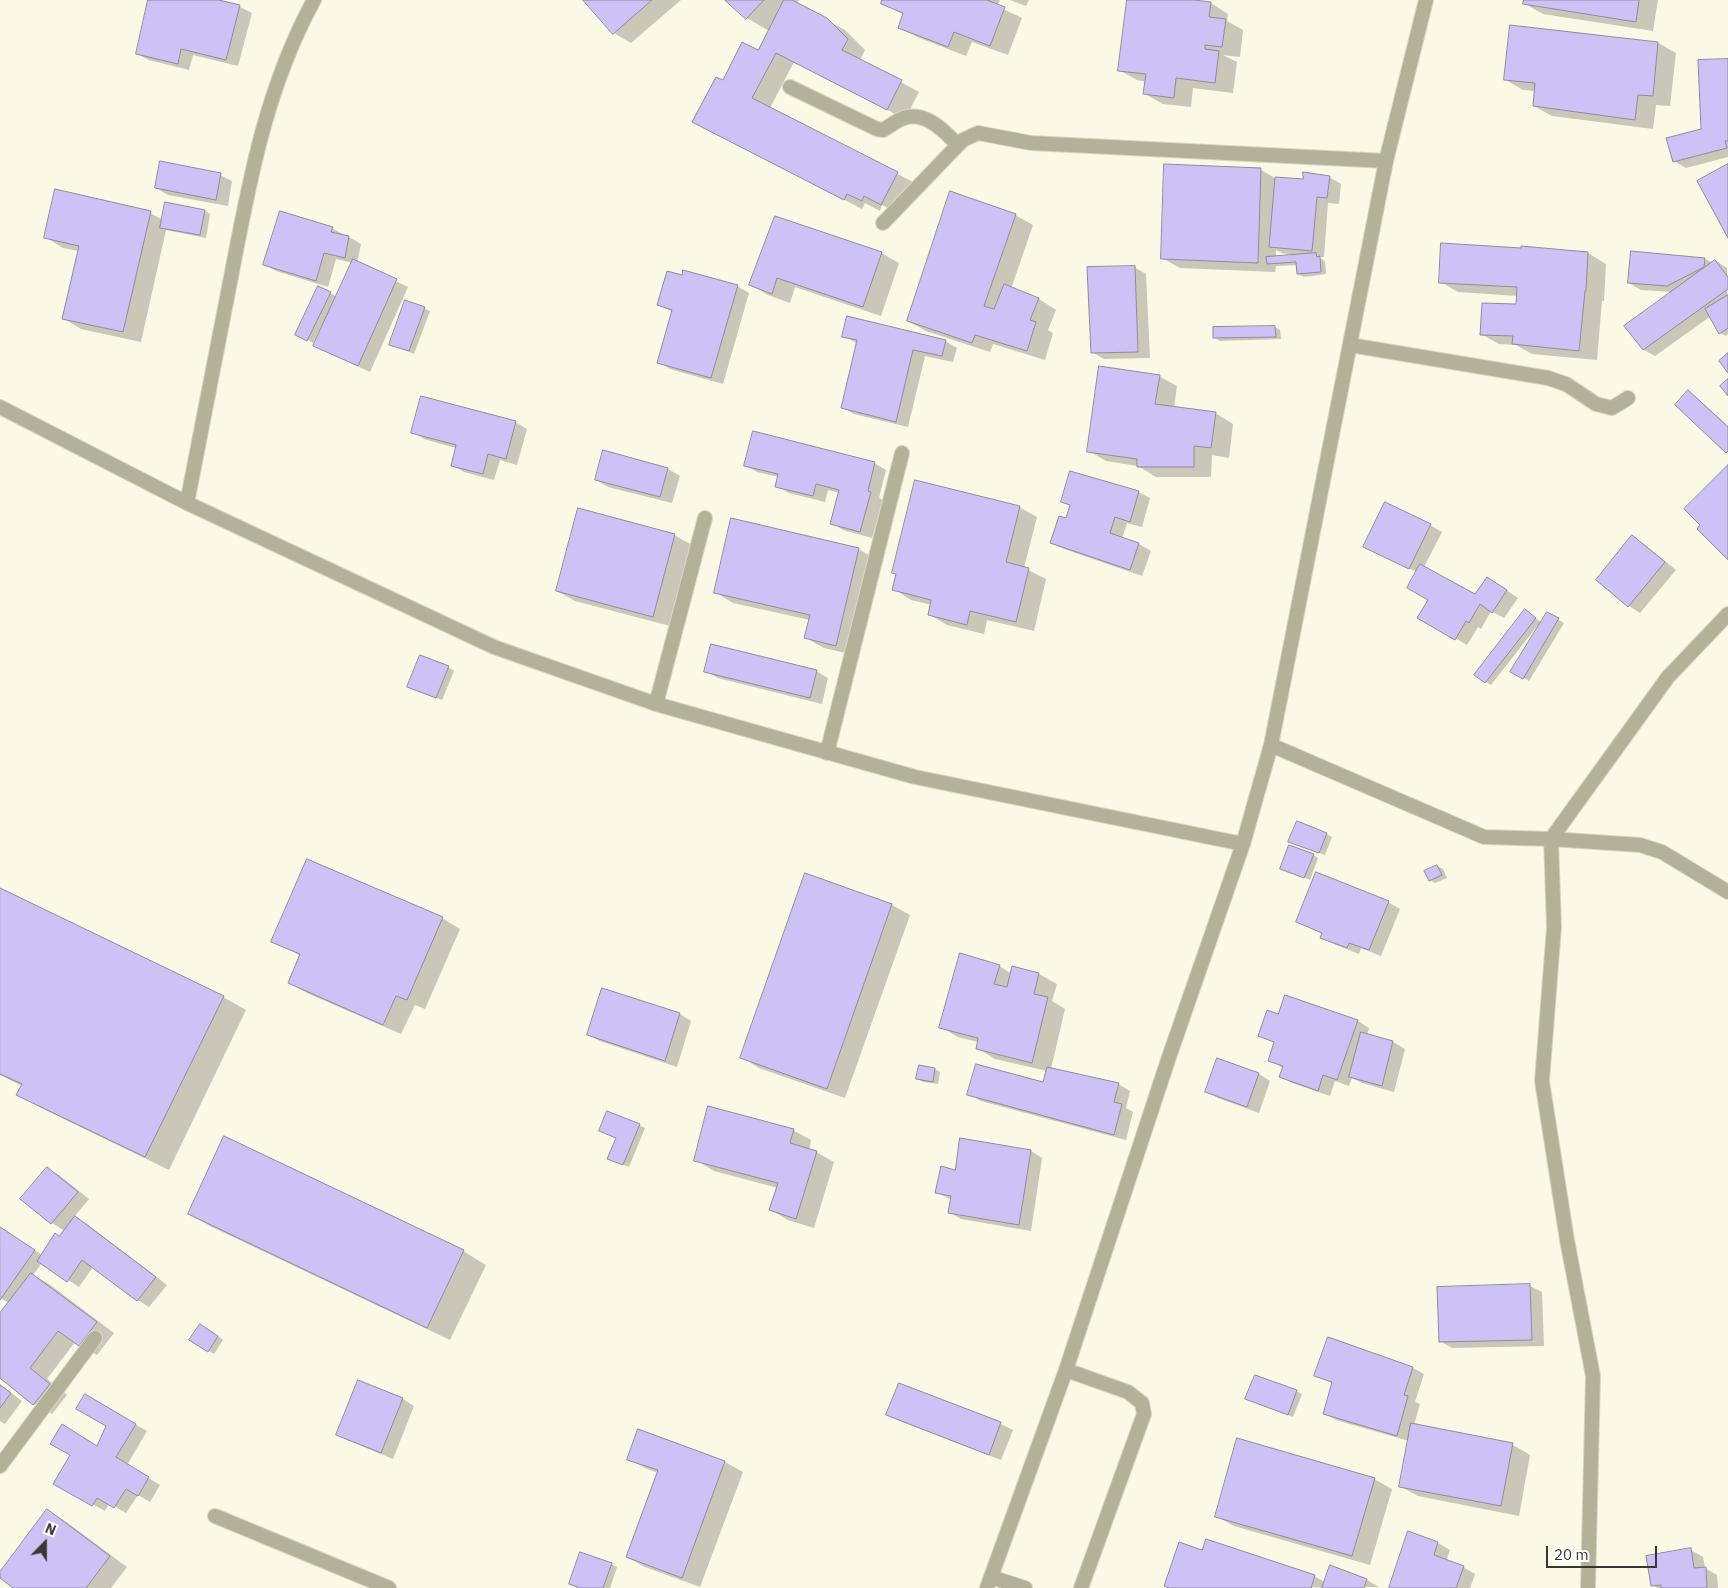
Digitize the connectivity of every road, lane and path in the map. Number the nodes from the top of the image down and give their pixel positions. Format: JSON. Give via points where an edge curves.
{"nodes":[{"id":1,"x":1426,"y":0,"type":"edge"},
{"id":2,"x":311,"y":1,"type":"edge"},
{"id":3,"x":790,"y":87,"type":"dead end"},
{"id":4,"x":958,"y":145,"type":"junction"},
{"id":5,"x":1386,"y":161,"type":"junction"},
{"id":6,"x":883,"y":223,"type":"dead end"},
{"id":7,"x":1350,"y":345,"type":"junction"},
{"id":8,"x":1628,"y":398,"type":"dead end"},
{"id":9,"x":0,"y":407,"type":"edge"},
{"id":10,"x":902,"y":453,"type":"dead end"},
{"id":11,"x":187,"y":503,"type":"junction"},
{"id":12,"x":705,"y":518,"type":"dead end"},
{"id":13,"x":1728,"y":614,"type":"edge"},
{"id":14,"x":656,"y":704,"type":"junction"},
{"id":15,"x":1271,"y":745,"type":"junction"},
{"id":16,"x":827,"y":753,"type":"junction"},
{"id":17,"x":1551,"y":839,"type":"junction"},
{"id":18,"x":1243,"y":844,"type":"junction"},
{"id":19,"x":1728,"y":892,"type":"edge"},
{"id":20,"x":95,"y":1338,"type":"dead end"},
{"id":21,"x":1066,"y":1370,"type":"junction"},
{"id":22,"x":0,"y":1466,"type":"edge"},
{"id":23,"x":215,"y":1516,"type":"dead end"},
{"id":24,"x":989,"y":1582,"type":"edge"},
{"id":25,"x":389,"y":1588,"type":"edge"},
{"id":26,"x":1025,"y":1588,"type":"edge"},
{"id":27,"x":1080,"y":1588,"type":"edge"},
{"id":28,"x":1588,"y":1588,"type":"edge"}],
"edges":[{"from":1,"to":5,"type":"street"},
{"from":2,"to":11,"type":"street","via":[[278,77],[264,126]]},
{"from":3,"to":4,"type":"street","via":[[878,129],[884,130],[903,118],[917,116],[936,124]]},
{"from":4,"to":5,"type":"street","via":[[978,133],[1031,142]]},
{"from":4,"to":6,"type":"street"},
{"from":5,"to":7,"type":"street"},
{"from":7,"to":8,"type":"street","via":[[1548,378],[1566,384],[1596,404],[1612,408]]},
{"from":7,"to":15,"type":"street"},
{"from":9,"to":11,"type":"street"},
{"from":10,"to":16,"type":"street"},
{"from":11,"to":14,"type":"street","via":[[494,647]]},
{"from":12,"to":14,"type":"street"},
{"from":13,"to":17,"type":"street","via":[[1668,677]]},
{"from":14,"to":16,"type":"street"},
{"from":15,"to":17,"type":"street","via":[[1484,836]]},
{"from":15,"to":18,"type":"street"},
{"from":16,"to":18,"type":"street","via":[[915,777]]},
{"from":17,"to":19,"type":"street","via":[[1640,845],[1662,852]]},
{"from":17,"to":28,"type":"street","via":[[1554,927],[1542,1081],[1593,1376]]},
{"from":18,"to":21,"type":"street"},
{"from":20,"to":22,"type":"street"},
{"from":21,"to":24,"type":"street"},
{"from":21,"to":27,"type":"street","via":[[1128,1392],[1142,1404],[1144,1414]]},
{"from":23,"to":25,"type":"street"},
{"from":24,"to":26,"type":"street"}]}
